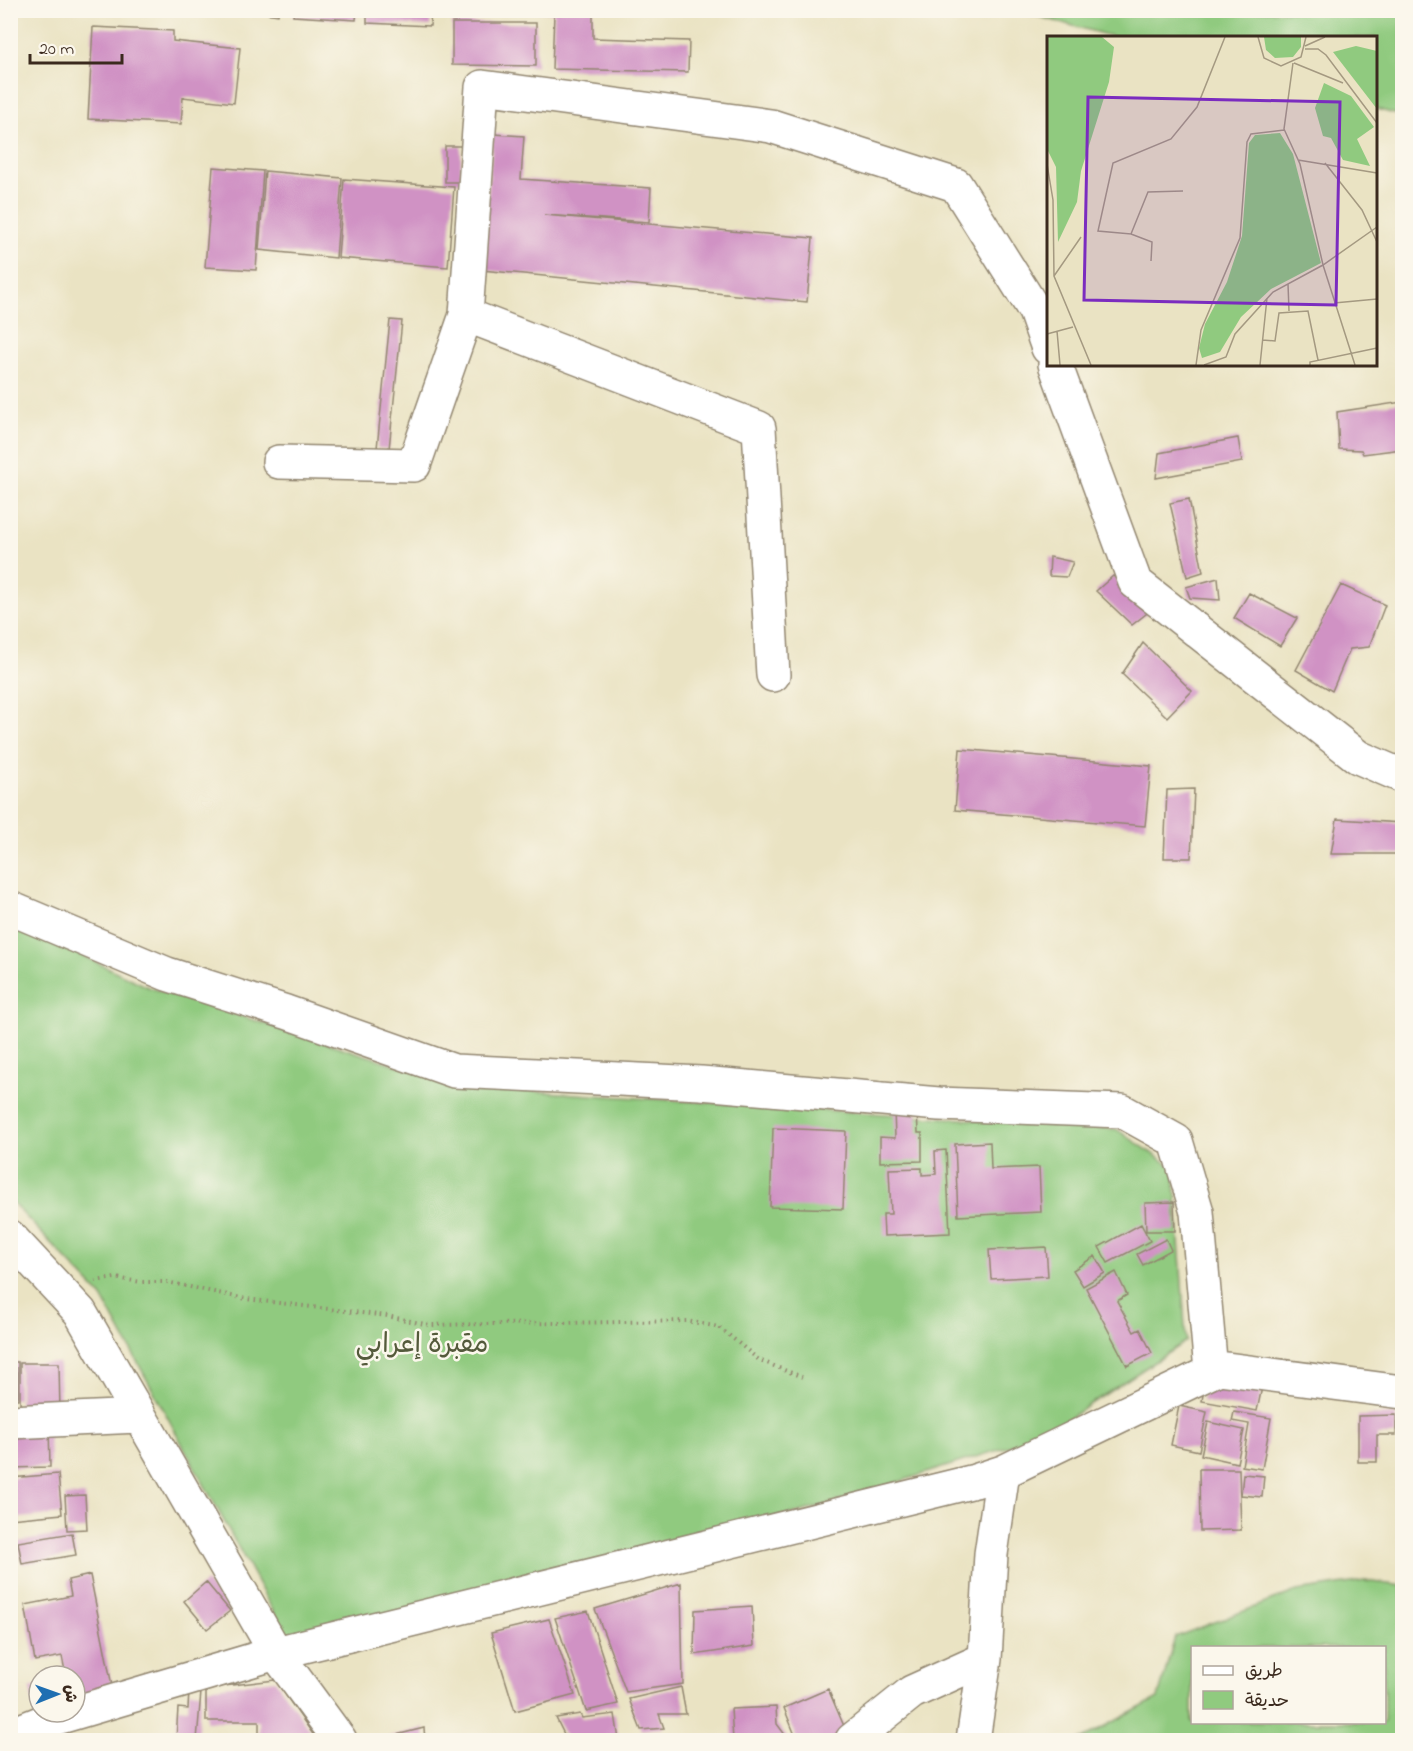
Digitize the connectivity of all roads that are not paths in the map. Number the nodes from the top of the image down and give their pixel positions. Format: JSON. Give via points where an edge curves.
{"nodes":[{"id":1,"x":465,"y":315,"type":"junction"},
{"id":2,"x":1047,"y":345,"type":"edge"},
{"id":3,"x":1056,"y":366,"type":"edge"},
{"id":4,"x":279,"y":462,"type":"dead end"},
{"id":5,"x":774,"y":675,"type":"dead end"},
{"id":6,"x":1402,"y":776,"type":"edge"},
{"id":7,"x":10,"y":908,"type":"edge"},
{"id":8,"x":10,"y":1236,"type":"edge"},
{"id":9,"x":25,"y":1268,"type":"edge"},
{"id":10,"x":1211,"y":1371,"type":"junction"},
{"id":11,"x":1402,"y":1392,"type":"edge"},
{"id":12,"x":138,"y":1416,"type":"junction"},
{"id":13,"x":10,"y":1422,"type":"edge"},
{"id":14,"x":1004,"y":1472,"type":"junction"},
{"id":15,"x":276,"y":1653,"type":"junction"},
{"id":16,"x":985,"y":1659,"type":"junction"},
{"id":17,"x":10,"y":1735,"type":"edge"},
{"id":18,"x":340,"y":1740,"type":"edge"},
{"id":19,"x":852,"y":1740,"type":"edge"},
{"id":20,"x":973,"y":1740,"type":"edge"}],
"edges":[{"from":1,"to":2,"type":"street","via":[[482,87],[771,126],[956,185],[1035,311]]},
{"from":1,"to":4,"type":"street","via":[[414,465]]},
{"from":1,"to":5,"type":"street","via":[[759,428]]},
{"from":3,"to":6,"type":"street","via":[[1135,582],[1358,757]]},
{"from":7,"to":10,"type":"street","via":[[167,974],[454,1071],[701,1083],[939,1104],[1122,1111],[1176,1140],[1197,1212]]},
{"from":8,"to":9,"type":"street"},
{"from":9,"to":12,"type":"street","via":[[62,1293],[80,1312]]},
{"from":10,"to":11,"type":"street","via":[[1219,1368]]},
{"from":10,"to":14,"type":"street"},
{"from":12,"to":13,"type":"street"},
{"from":12,"to":15,"type":"street"},
{"from":14,"to":15,"type":"street"},
{"from":14,"to":16,"type":"street","via":[[991,1554]]},
{"from":15,"to":17,"type":"street"},
{"from":15,"to":18,"type":"street"},
{"from":16,"to":19,"type":"street","via":[[912,1692]]},
{"from":16,"to":20,"type":"street"}]}
